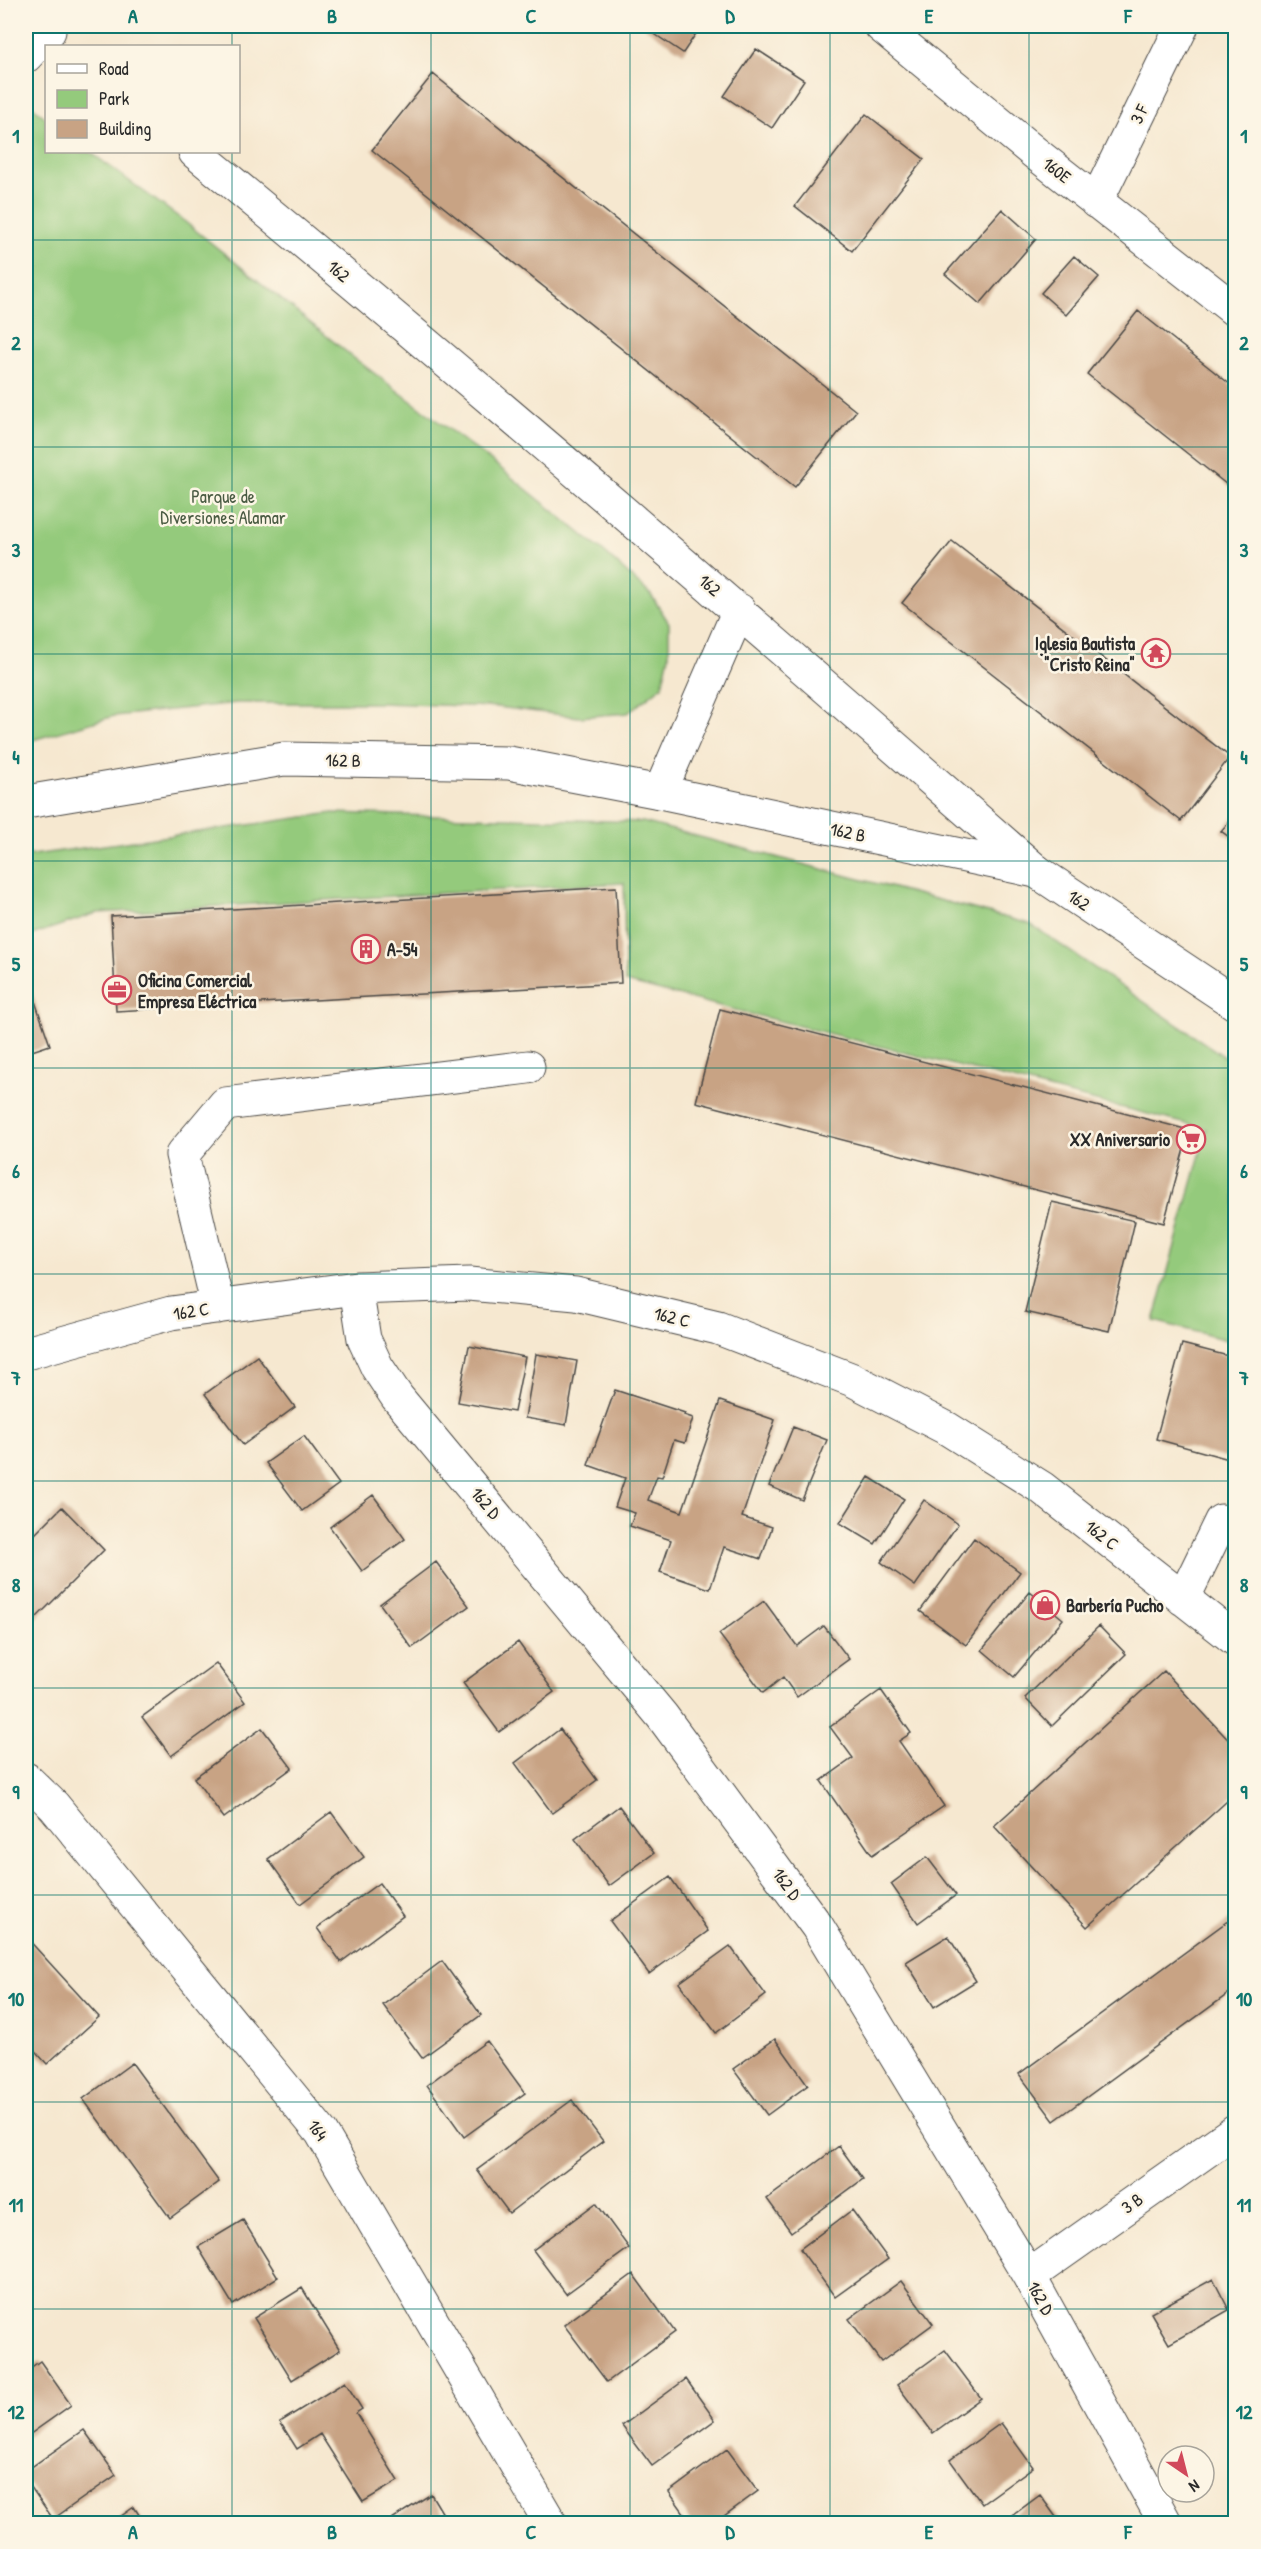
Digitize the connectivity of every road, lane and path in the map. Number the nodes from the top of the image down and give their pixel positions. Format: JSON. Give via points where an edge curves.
{"nodes":[{"id":1,"x":881,"y":26,"type":"edge"},
{"id":2,"x":1182,"y":26,"type":"edge"},
{"id":3,"x":52,"y":34,"type":"edge"},
{"id":4,"x":26,"y":56,"type":"edge"},
{"id":5,"x":196,"y":153,"type":"edge"},
{"id":6,"x":1096,"y":202,"type":"junction"},
{"id":7,"x":1236,"y":310,"type":"edge"},
{"id":8,"x":739,"y":610,"type":"junction"},
{"id":9,"x":660,"y":792,"type":"junction"},
{"id":10,"x":26,"y":802,"type":"edge"},
{"id":11,"x":1036,"y":871,"type":"junction"},
{"id":12,"x":1236,"y":1004,"type":"edge"},
{"id":13,"x":528,"y":1067,"type":"dead end"},
{"id":14,"x":356,"y":1288,"type":"junction"},
{"id":15,"x":218,"y":1307,"type":"junction"},
{"id":16,"x":26,"y":1353,"type":"edge"},
{"id":17,"x":1236,"y":1531,"type":"edge"},
{"id":18,"x":1183,"y":1599,"type":"junction"},
{"id":19,"x":1236,"y":1640,"type":"edge"},
{"id":20,"x":26,"y":1779,"type":"edge"},
{"id":21,"x":1236,"y":2130,"type":"edge"},
{"id":22,"x":1029,"y":2276,"type":"junction"},
{"id":23,"x":551,"y":2523,"type":"edge"},
{"id":24,"x":1166,"y":2523,"type":"edge"}],
"edges":[{"from":1,"to":6,"type":"street","name":"160E"},
{"from":2,"to":6,"type":"street","name":"3 F"},
{"from":3,"to":4,"type":"street"},
{"from":5,"to":8,"type":"street","name":"162"},
{"from":6,"to":7,"type":"street","name":"160E"},
{"from":8,"to":9,"type":"street"},
{"from":8,"to":11,"type":"street","name":"162"},
{"from":9,"to":10,"type":"street","name":"162 B","via":[[509,763],[284,759]]},
{"from":9,"to":11,"type":"street","name":"162 B"},
{"from":11,"to":12,"type":"street","name":"162"},
{"from":13,"to":15,"type":"street","via":[[225,1104],[182,1155]]},
{"from":14,"to":15,"type":"street","name":"162 C"},
{"from":14,"to":18,"type":"street","name":"162 C","via":[[470,1284],[576,1294],[718,1328],[853,1380],[948,1429],[1042,1488]]},
{"from":14,"to":22,"type":"street","name":"162 D","via":[[364,1339],[397,1397],[662,1716],[817,1926]]},
{"from":15,"to":16,"type":"street","name":"162 C","via":[[171,1313]]},
{"from":17,"to":18,"type":"street","via":[[1221,1521]]},
{"from":18,"to":19,"type":"street","name":"162 C"},
{"from":20,"to":23,"type":"street","name":"164","via":[[54,1806],[321,2132]]},
{"from":21,"to":22,"type":"street","name":"3 B"},
{"from":22,"to":24,"type":"street","name":"162 D"}]}
